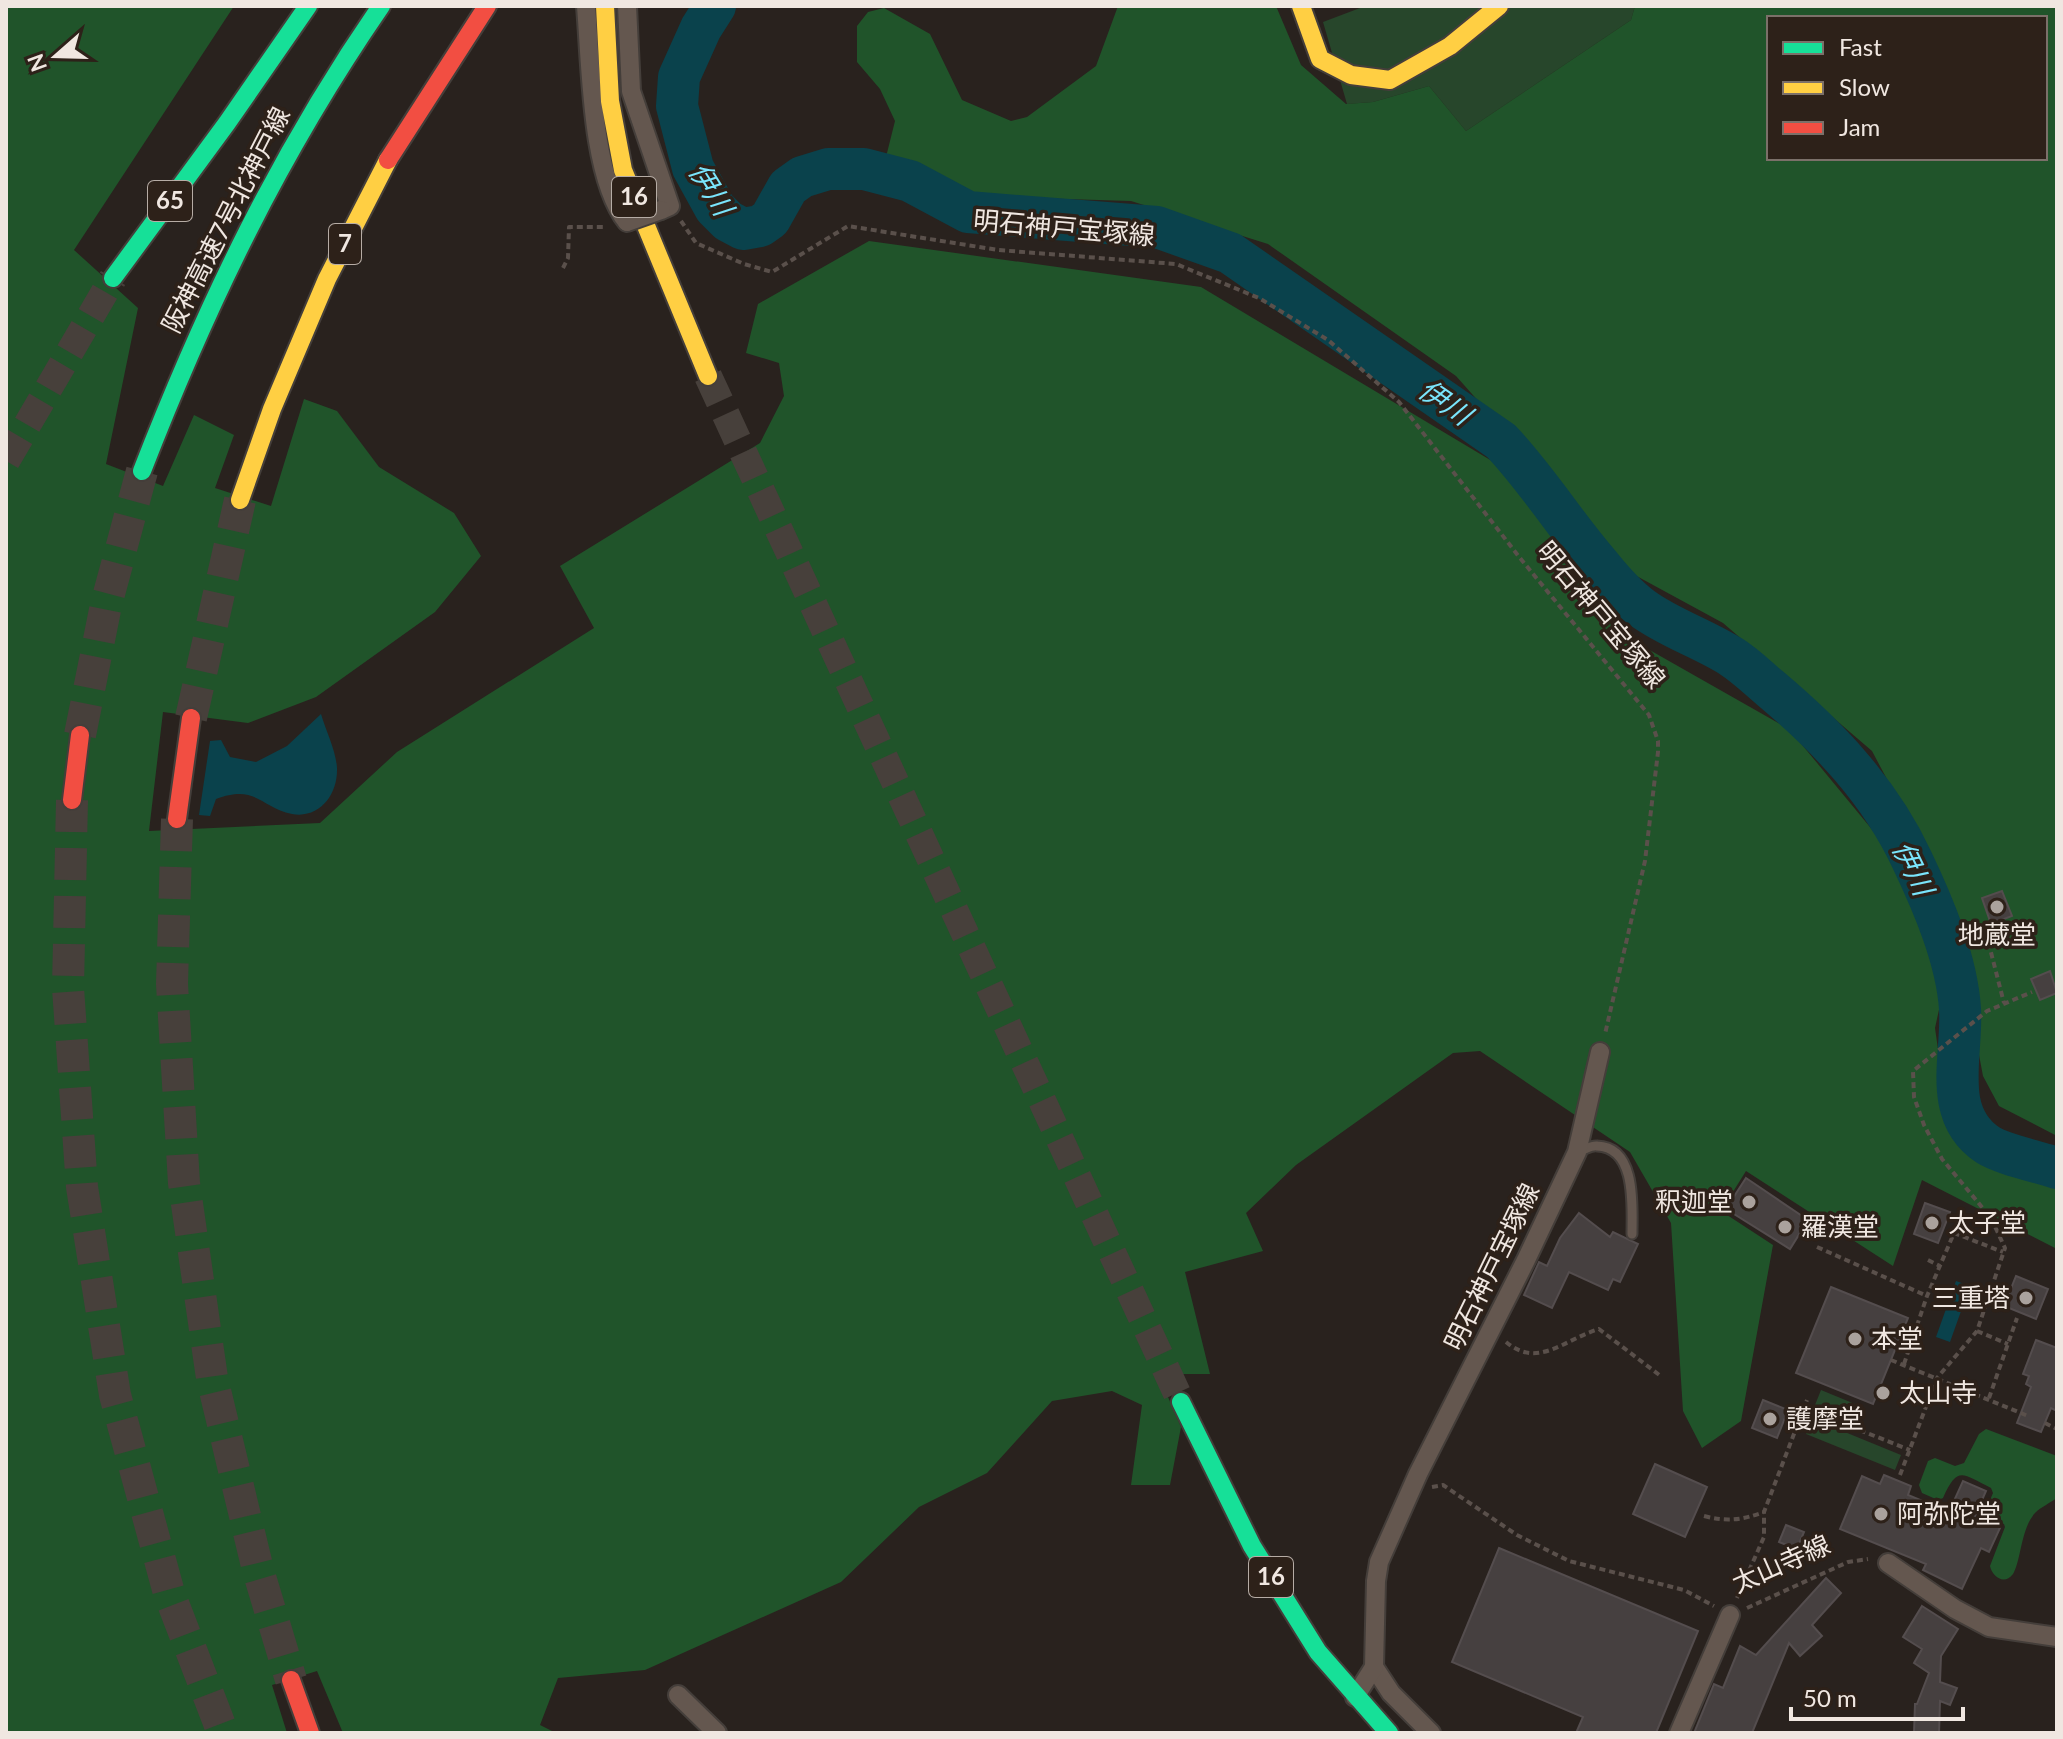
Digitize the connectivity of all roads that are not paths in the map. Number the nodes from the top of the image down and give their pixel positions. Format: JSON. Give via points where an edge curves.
{"nodes":[{"id":1,"x":287,"y":6,"type":"edge"},
{"id":2,"x":308,"y":6,"type":"edge"},
{"id":3,"x":381,"y":6,"type":"edge"},
{"id":4,"x":487,"y":6,"type":"edge"},
{"id":5,"x":586,"y":6,"type":"edge"},
{"id":6,"x":605,"y":6,"type":"edge"},
{"id":7,"x":627,"y":6,"type":"edge"},
{"id":8,"x":1301,"y":6,"type":"edge"},
{"id":9,"x":1499,"y":6,"type":"edge"},
{"id":10,"x":227,"y":123,"type":"junction"},
{"id":11,"x":113,"y":278,"type":"tunnel mouth"},
{"id":12,"x":708,"y":376,"type":"tunnel mouth"},
{"id":13,"x":142,"y":471,"type":"tunnel mouth"},
{"id":14,"x":240,"y":500,"type":"tunnel mouth"},
{"id":15,"x":191,"y":718,"type":"tunnel mouth"},
{"id":16,"x":80,"y":735,"type":"tunnel mouth"},
{"id":17,"x":72,"y":800,"type":"tunnel mouth"},
{"id":18,"x":177,"y":819,"type":"tunnel mouth"},
{"id":19,"x":1600,"y":1052,"type":"road end"},
{"id":20,"x":1577,"y":1152,"type":"junction"},
{"id":21,"x":1632,"y":1234,"type":"dead end"},
{"id":22,"x":1181,"y":1402,"type":"tunnel mouth"},
{"id":23,"x":1888,"y":1563,"type":"road end"},
{"id":24,"x":1730,"y":1615,"type":"road end"},
{"id":25,"x":2057,"y":1637,"type":"edge"},
{"id":26,"x":1374,"y":1667,"type":"junction"},
{"id":27,"x":291,"y":1680,"type":"tunnel mouth"},
{"id":28,"x":678,"y":1695,"type":"dead end"},
{"id":29,"x":1355,"y":1697,"type":"junction"},
{"id":30,"x":310,"y":1733,"type":"edge"},
{"id":31,"x":717,"y":1733,"type":"edge"},
{"id":32,"x":1389,"y":1733,"type":"edge"},
{"id":33,"x":1431,"y":1733,"type":"edge"},
{"id":34,"x":1679,"y":1733,"type":"edge"}],
"edges":[{"from":1,"to":10,"type":"main road","number":"65"},
{"from":2,"to":10,"type":"main road","number":"65"},
{"from":3,"to":13,"type":"main road","name":"阪神高速7号北神戸線","via":[[306,118],[222,275]]},
{"from":4,"to":14,"type":"main road","number":"7","via":[[392,152],[327,279]]},
{"from":5,"to":7,"type":"street","bridge":true,"via":[[599,146],[616,208],[627,222],[666,208],[631,91]]},
{"from":6,"to":12,"type":"main road","number":"16","via":[[610,101],[623,170]]},
{"from":8,"to":9,"type":"main road","via":[[1320,59],[1351,75],[1390,80],[1450,46]]},
{"from":10,"to":11,"type":"main road","number":"65"},
{"from":15,"to":18,"type":"main road"},
{"from":16,"to":17,"type":"main road"},
{"from":19,"to":20,"type":"street","name":"明石神戸宝塚線"},
{"from":20,"to":21,"type":"lane","via":[[1596,1145],[1613,1151],[1625,1166],[1633,1188]]},
{"from":20,"to":26,"type":"street","name":"明石神戸宝塚線","via":[[1379,1562]]},
{"from":22,"to":29,"type":"main road","number":"16","via":[[1252,1546],[1318,1652]]},
{"from":23,"to":25,"type":"street","via":[[1989,1627]]},
{"from":24,"to":34,"type":"street","name":"太山寺線"},
{"from":26,"to":29,"type":"street"},
{"from":26,"to":33,"type":"street","via":[[1391,1693]]},
{"from":27,"to":30,"type":"main road"},
{"from":28,"to":31,"type":"street"},
{"from":29,"to":32,"type":"main road","number":"16"}]}
